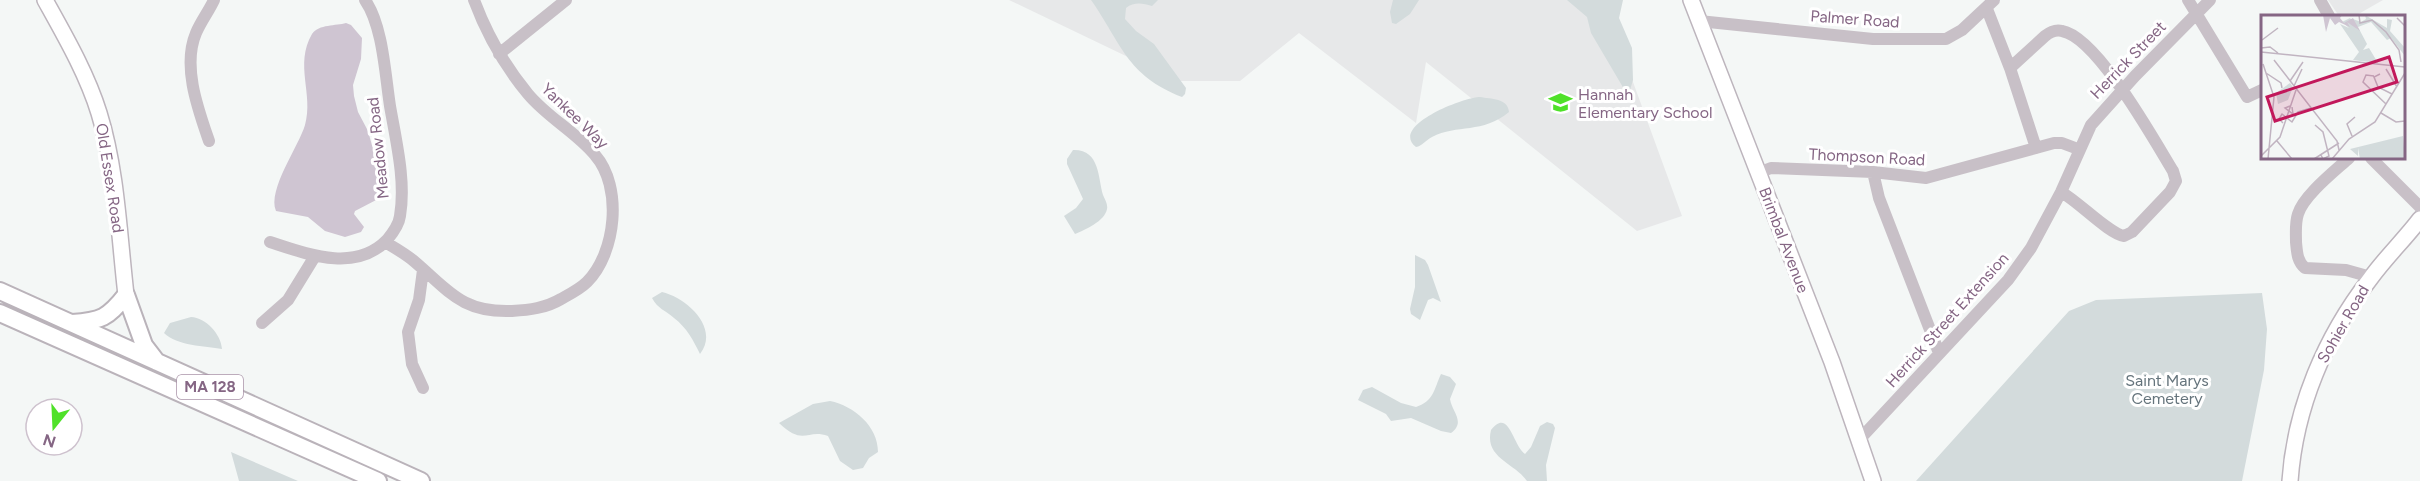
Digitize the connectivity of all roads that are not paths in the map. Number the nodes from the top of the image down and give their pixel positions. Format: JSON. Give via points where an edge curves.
{"nodes":[{"id":1,"x":45,"y":0,"type":"edge"},
{"id":2,"x":214,"y":0,"type":"edge"},
{"id":3,"x":365,"y":0,"type":"edge"},
{"id":4,"x":474,"y":0,"type":"edge"},
{"id":5,"x":566,"y":0,"type":"edge"},
{"id":6,"x":1691,"y":0,"type":"edge"},
{"id":7,"x":2188,"y":0,"type":"edge"},
{"id":8,"x":2210,"y":0,"type":"edge"},
{"id":9,"x":2320,"y":0,"type":"edge"},
{"id":10,"x":1990,"y":5,"type":"edge"},
{"id":11,"x":2196,"y":13,"type":"junction"},
{"id":12,"x":2328,"y":15,"type":"edge"},
{"id":13,"x":1699,"y":21,"type":"junction"},
{"id":14,"x":499,"y":54,"type":"junction"},
{"id":15,"x":2010,"y":68,"type":"junction"},
{"id":16,"x":2123,"y":89,"type":"junction"},
{"id":17,"x":2261,"y":91,"type":"edge"},
{"id":18,"x":209,"y":141,"type":"dead end"},
{"id":19,"x":2036,"y":148,"type":"junction"},
{"id":20,"x":2078,"y":149,"type":"junction"},
{"id":21,"x":2348,"y":159,"type":"edge"},
{"id":22,"x":2372,"y":159,"type":"edge"},
{"id":23,"x":1758,"y":172,"type":"junction"},
{"id":24,"x":1873,"y":172,"type":"junction"},
{"id":25,"x":2061,"y":192,"type":"junction"},
{"id":26,"x":2420,"y":207,"type":"edge"},
{"id":27,"x":2420,"y":219,"type":"edge"},
{"id":28,"x":270,"y":242,"type":"dead end"},
{"id":29,"x":385,"y":242,"type":"junction"},
{"id":30,"x":315,"y":256,"type":"junction"},
{"id":31,"x":423,"y":270,"type":"junction"},
{"id":32,"x":2371,"y":277,"type":"junction"},
{"id":33,"x":0,"y":291,"type":"edge"},
{"id":34,"x":126,"y":295,"type":"junction"},
{"id":35,"x":3,"y":314,"type":"edge"},
{"id":36,"x":70,"y":323,"type":"junction"},
{"id":37,"x":262,"y":323,"type":"dead end"},
{"id":38,"x":1939,"y":353,"type":"junction"},
{"id":39,"x":158,"y":363,"type":"junction"},
{"id":40,"x":423,"y":388,"type":"dead end"},
{"id":41,"x":1859,"y":440,"type":"junction"},
{"id":42,"x":378,"y":481,"type":"edge"},
{"id":43,"x":421,"y":481,"type":"edge"},
{"id":44,"x":1873,"y":481,"type":"edge"},
{"id":45,"x":2290,"y":481,"type":"edge"}],
"edges":[{"from":1,"to":34,"type":"main road","name":"Old Essex Road","via":[[99,112],[112,175]]},
{"from":2,"to":18,"type":"street","via":[[195,34],[191,68],[194,99]]},
{"from":3,"to":29,"type":"street","name":"Meadow Road","via":[[376,24],[400,165],[400,218]]},
{"from":4,"to":14,"type":"street","name":"Yankee Way"},
{"from":5,"to":14,"type":"street"},
{"from":6,"to":13,"type":"main road","name":"Brimbal Avenue"},
{"from":7,"to":11,"type":"street"},
{"from":8,"to":11,"type":"street","name":"Herrick Street"},
{"from":9,"to":12,"type":"street"},
{"from":10,"to":13,"type":"street","name":"Palmer Road","via":[[1946,39],[1873,39]]},
{"from":10,"to":15,"type":"street"},
{"from":11,"to":16,"type":"street","name":"Herrick Street"},
{"from":11,"to":17,"type":"street","via":[[2247,98]]},
{"from":13,"to":23,"type":"main road","name":"Brimbal Avenue"},
{"from":14,"to":31,"type":"street","name":"Yankee Way","via":[[530,97],[598,158],[612,193],[612,226],[606,248],[587,282],[551,305],[525,311],[472,307],[450,295]]},
{"from":15,"to":16,"type":"street","via":[[2044,36],[2061,30],[2093,54]]},
{"from":15,"to":19,"type":"street"},
{"from":16,"to":20,"type":"street","name":"Herrick Street","via":[[2091,124]]},
{"from":16,"to":25,"type":"street","via":[[2173,171],[2173,188],[2132,232],[2121,236]]},
{"from":19,"to":20,"type":"street","name":"Thompson Road","via":[[2059,143]]},
{"from":19,"to":24,"type":"street","name":"Thompson Road","via":[[1926,178]]},
{"from":20,"to":25,"type":"street","name":"Herrick Street Extension"},
{"from":21,"to":32,"type":"street","via":[[2299,211],[2296,252],[2305,268],[2346,270]]},
{"from":22,"to":26,"type":"street"},
{"from":23,"to":24,"type":"street","name":"Thompson Road","via":[[1771,168]]},
{"from":23,"to":41,"type":"main road","name":"Brimbal Avenue"},
{"from":24,"to":38,"type":"street","via":[[1879,198]]},
{"from":25,"to":38,"type":"street","name":"Herrick Street Extension","via":[[2020,265]]},
{"from":27,"to":32,"type":"main road","name":"Sohier Road"},
{"from":28,"to":30,"type":"street"},
{"from":29,"to":30,"type":"street","via":[[363,256]]},
{"from":29,"to":31,"type":"street","name":"Yankee Way"},
{"from":30,"to":37,"type":"street","via":[[288,300]]},
{"from":31,"to":40,"type":"street","via":[[419,300],[408,332],[412,364]]},
{"from":32,"to":45,"type":"main road","name":"Sohier Road","via":[[2350,306],[2318,365],[2296,435]]},
{"from":33,"to":36,"type":"highway","number":"MA 128"},
{"from":34,"to":36,"type":"highway","via":[[102,319]]},
{"from":34,"to":39,"type":"highway","via":[[144,345]]},
{"from":35,"to":42,"type":"highway","number":"MA 128"},
{"from":36,"to":39,"type":"highway","number":"MA 128"},
{"from":38,"to":41,"type":"street","name":"Herrick Street Extension"},
{"from":39,"to":43,"type":"highway","number":"MA 128"},
{"from":41,"to":44,"type":"main road","name":"Brimbal Avenue"}]}
